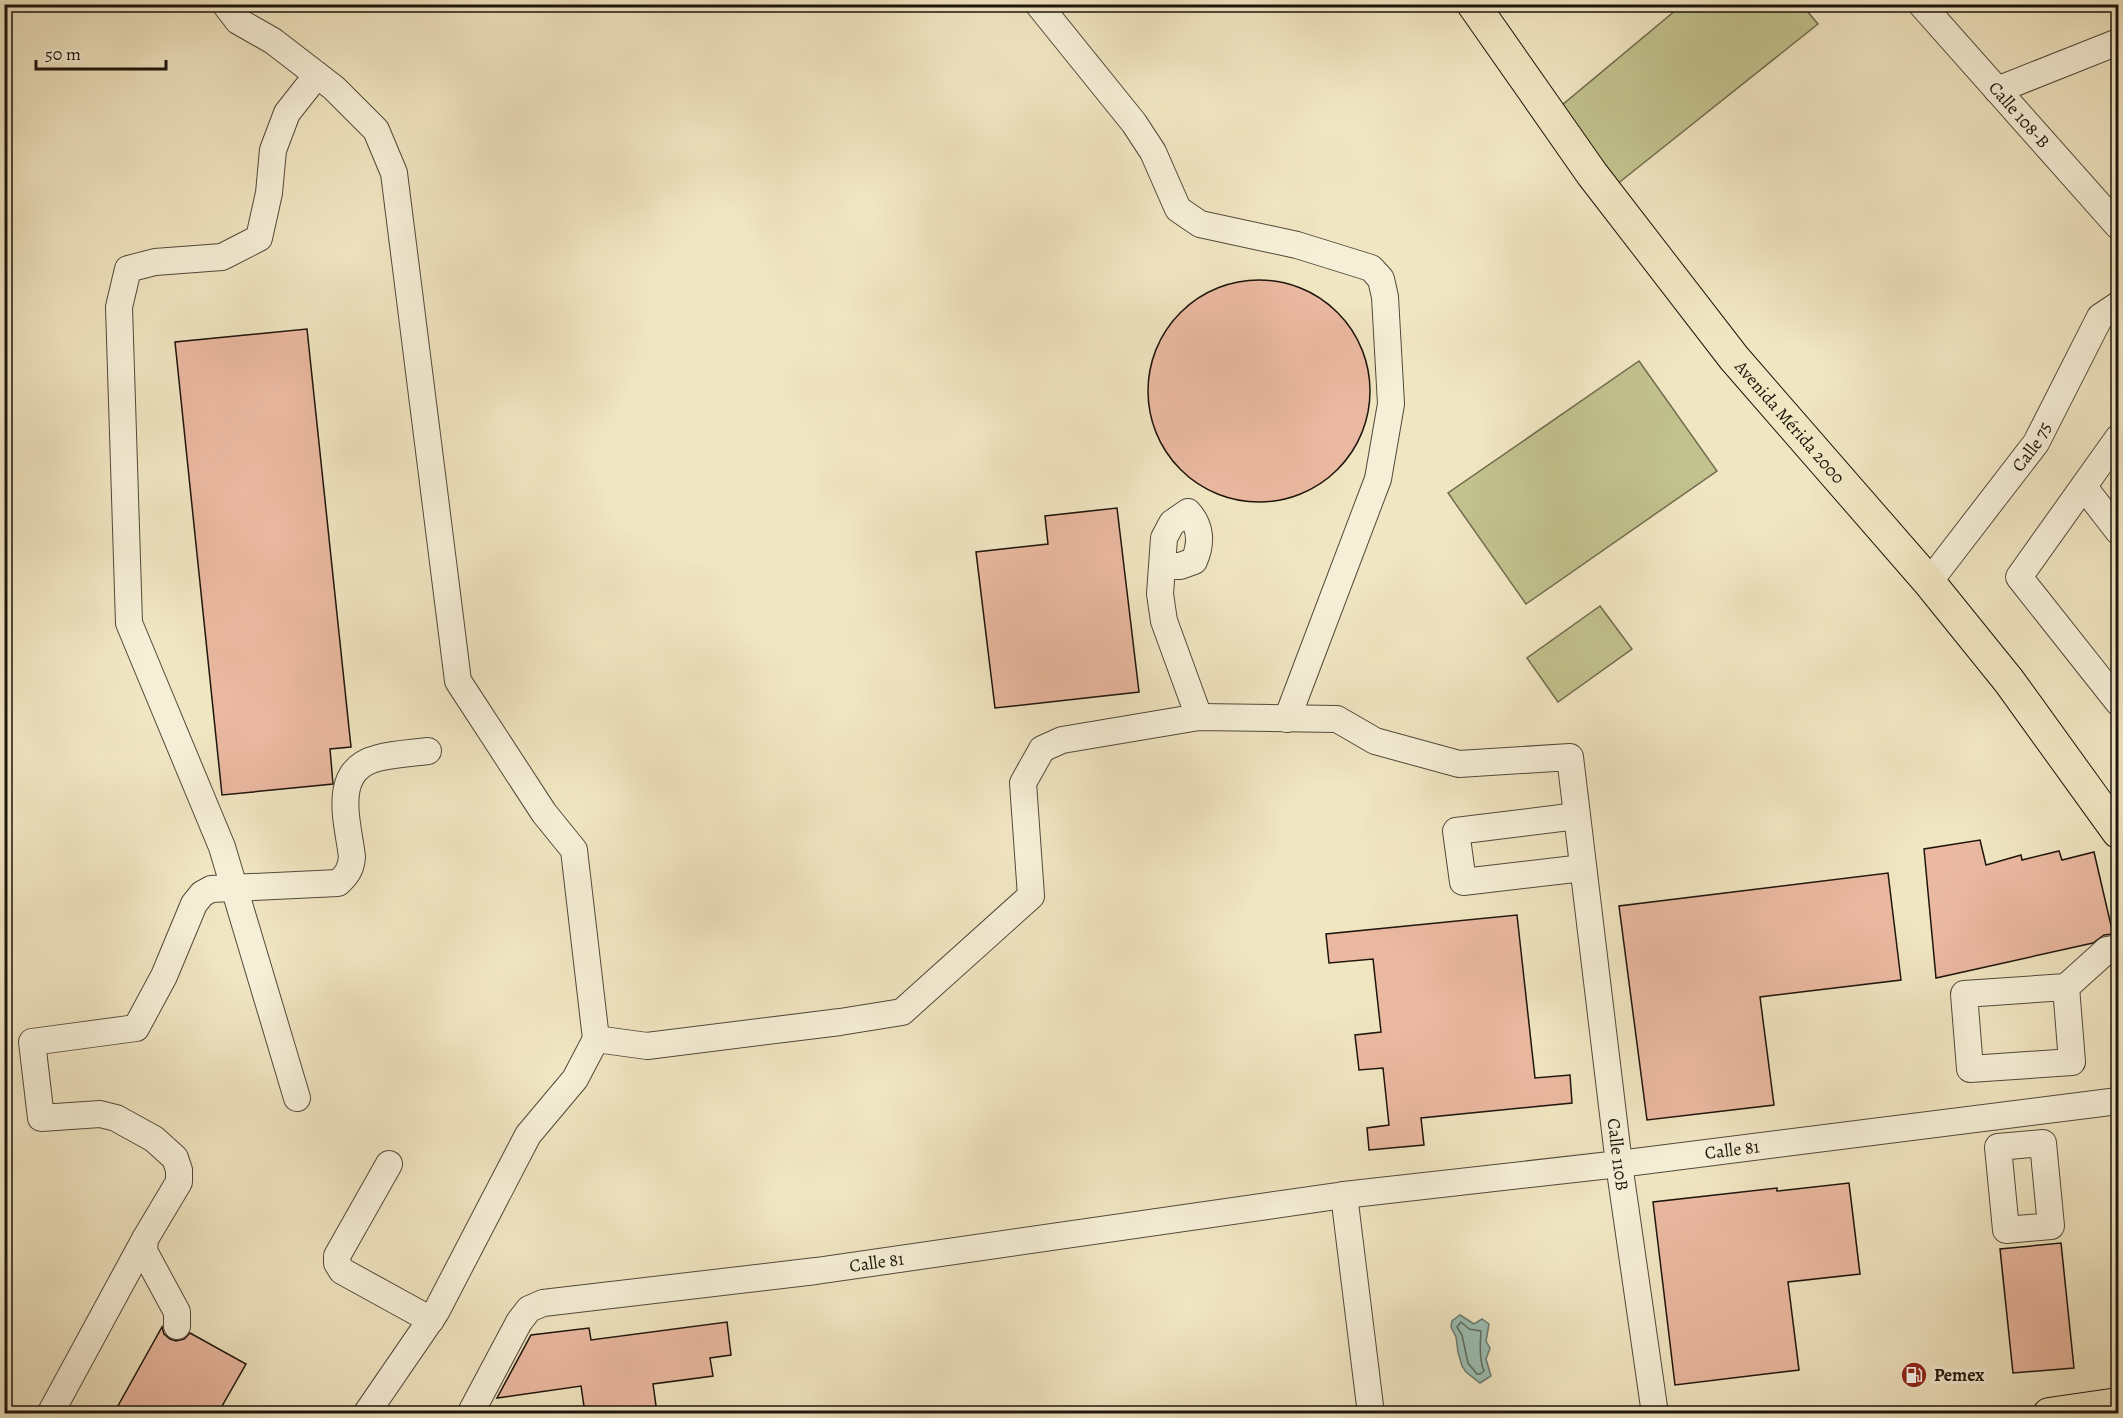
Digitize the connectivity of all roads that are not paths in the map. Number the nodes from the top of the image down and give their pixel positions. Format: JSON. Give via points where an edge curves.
{"nodes":[{"id":1,"x":225,"y":4,"type":"edge"},
{"id":2,"x":1038,"y":4,"type":"edge"},
{"id":3,"x":1473,"y":4,"type":"edge"},
{"id":4,"x":1921,"y":4,"type":"edge"},
{"id":5,"x":2118,"y":42,"type":"edge"},
{"id":6,"x":317,"y":75,"type":"junction"},
{"id":7,"x":1997,"y":90,"type":"junction"},
{"id":8,"x":2118,"y":225,"type":"edge"},
{"id":9,"x":2118,"y":305,"type":"edge"},
{"id":10,"x":2118,"y":438,"type":"edge"},
{"id":11,"x":2084,"y":487,"type":"junction"},
{"id":12,"x":2118,"y":531,"type":"edge"},
{"id":13,"x":1162,"y":566,"type":"dead end"},
{"id":14,"x":1929,"y":582,"type":"junction"},
{"id":15,"x":2118,"y":702,"type":"edge"},
{"id":16,"x":1199,"y":717,"type":"junction"},
{"id":17,"x":1287,"y":718,"type":"junction"},
{"id":18,"x":428,"y":751,"type":"dead end"},
{"id":19,"x":1577,"y":816,"type":"junction"},
{"id":20,"x":2118,"y":832,"type":"edge"},
{"id":21,"x":1583,"y":868,"type":"junction"},
{"id":22,"x":234,"y":889,"type":"junction"},
{"id":23,"x":2118,"y":948,"type":"edge"},
{"id":24,"x":2066,"y":987,"type":"junction"},
{"id":25,"x":596,"y":1039,"type":"junction"},
{"id":26,"x":297,"y":1098,"type":"dead end"},
{"id":27,"x":2118,"y":1101,"type":"edge"},
{"id":28,"x":2023,"y":1113,"type":"junction"},
{"id":29,"x":2027,"y":1144,"type":"dead end"},
{"id":30,"x":389,"y":1164,"type":"dead end"},
{"id":31,"x":1619,"y":1164,"type":"junction"},
{"id":32,"x":1344,"y":1195,"type":"junction"},
{"id":33,"x":145,"y":1239,"type":"junction"},
{"id":34,"x":431,"y":1320,"type":"junction"},
{"id":35,"x":177,"y":1326,"type":"dead end"},
{"id":36,"x":2118,"y":1404,"type":"edge"},
{"id":37,"x":50,"y":1413,"type":"edge"},
{"id":38,"x":366,"y":1413,"type":"edge"},
{"id":39,"x":470,"y":1413,"type":"edge"},
{"id":40,"x":1371,"y":1413,"type":"edge"},
{"id":41,"x":1655,"y":1413,"type":"edge"},
{"id":42,"x":2049,"y":1413,"type":"edge"}],
"edges":[{"from":1,"to":6,"type":"street","via":[[238,21],[273,41]]},
{"from":2,"to":17,"type":"street","via":[[1134,123],[1153,152],[1178,209],[1200,224],[1297,244],[1371,268],[1381,279],[1391,404],[1378,479]]},
{"from":3,"to":14,"type":"main road","name":"Avenida Mérida 2000","via":[[1592,174],[1734,358]]},
{"from":4,"to":7,"type":"street","name":"Calle 108-B"},
{"from":5,"to":7,"type":"street"},
{"from":6,"to":22,"type":"street","via":[[287,113],[273,150],[259,238],[222,257],[155,262],[128,269],[119,307],[129,623],[222,847]]},
{"from":6,"to":25,"type":"street","via":[[376,130],[394,173],[458,681],[544,813],[574,850]]},
{"from":7,"to":8,"type":"street","name":"Calle 108-B"},
{"from":9,"to":14,"type":"street","name":"Calle 75","via":[[2100,317],[2036,442]]},
{"from":10,"to":11,"type":"street"},
{"from":11,"to":12,"type":"street"},
{"from":11,"to":15,"type":"street","via":[[2019,577]]},
{"from":13,"to":16,"type":"street","via":[[1160,594],[1164,621]]},
{"from":14,"to":20,"type":"main road","name":"Avenida Mérida 2000","via":[[2009,681]]},
{"from":16,"to":17,"type":"street"},
{"from":16,"to":25,"type":"street","via":[[1062,740],[1042,749],[1023,783],[1031,896],[902,1012],[647,1046]]},
{"from":17,"to":19,"type":"street","name":"Calle 110B","via":[[1337,719],[1375,741],[1459,764],[1570,757]]},
{"from":18,"to":22,"type":"street","via":[[378,758],[363,764],[351,777],[345,795],[351,867],[338,883]]},
{"from":19,"to":21,"type":"street","name":"Calle 110B"},
{"from":19,"to":21,"type":"street","via":[[1456,831],[1463,882]]},
{"from":21,"to":31,"type":"street","name":"Calle 110B"},
{"from":22,"to":26,"type":"street"},
{"from":22,"to":33,"type":"street","via":[[212,889],[194,904],[164,976],[136,1028],[32,1042],[40,1118],[100,1114],[154,1139],[175,1158],[179,1182]]},
{"from":23,"to":24,"type":"street","via":[[2107,950]]},
{"from":24,"to":24,"type":"street","via":[[1964,994],[1970,1070],[2072,1062]]},
{"from":25,"to":34,"type":"street","via":[[576,1079],[528,1135]]},
{"from":27,"to":28,"type":"street","name":"Calle 81"},
{"from":28,"to":29,"type":"street"},
{"from":28,"to":31,"type":"street","name":"Calle 81"},
{"from":30,"to":34,"type":"street","via":[[337,1256],[337,1263],[342,1270]]},
{"from":31,"to":32,"type":"street","name":"Calle 81"},
{"from":31,"to":41,"type":"street","name":"Calle 110B"},
{"from":32,"to":39,"type":"street","name":"Calle 81","via":[[816,1271],[543,1303],[524,1316]]},
{"from":32,"to":40,"type":"street"},
{"from":33,"to":35,"type":"street","via":[[144,1251],[177,1312]]},
{"from":33,"to":37,"type":"street"},
{"from":34,"to":38,"type":"street"},
{"from":36,"to":42,"type":"main road"}]}
